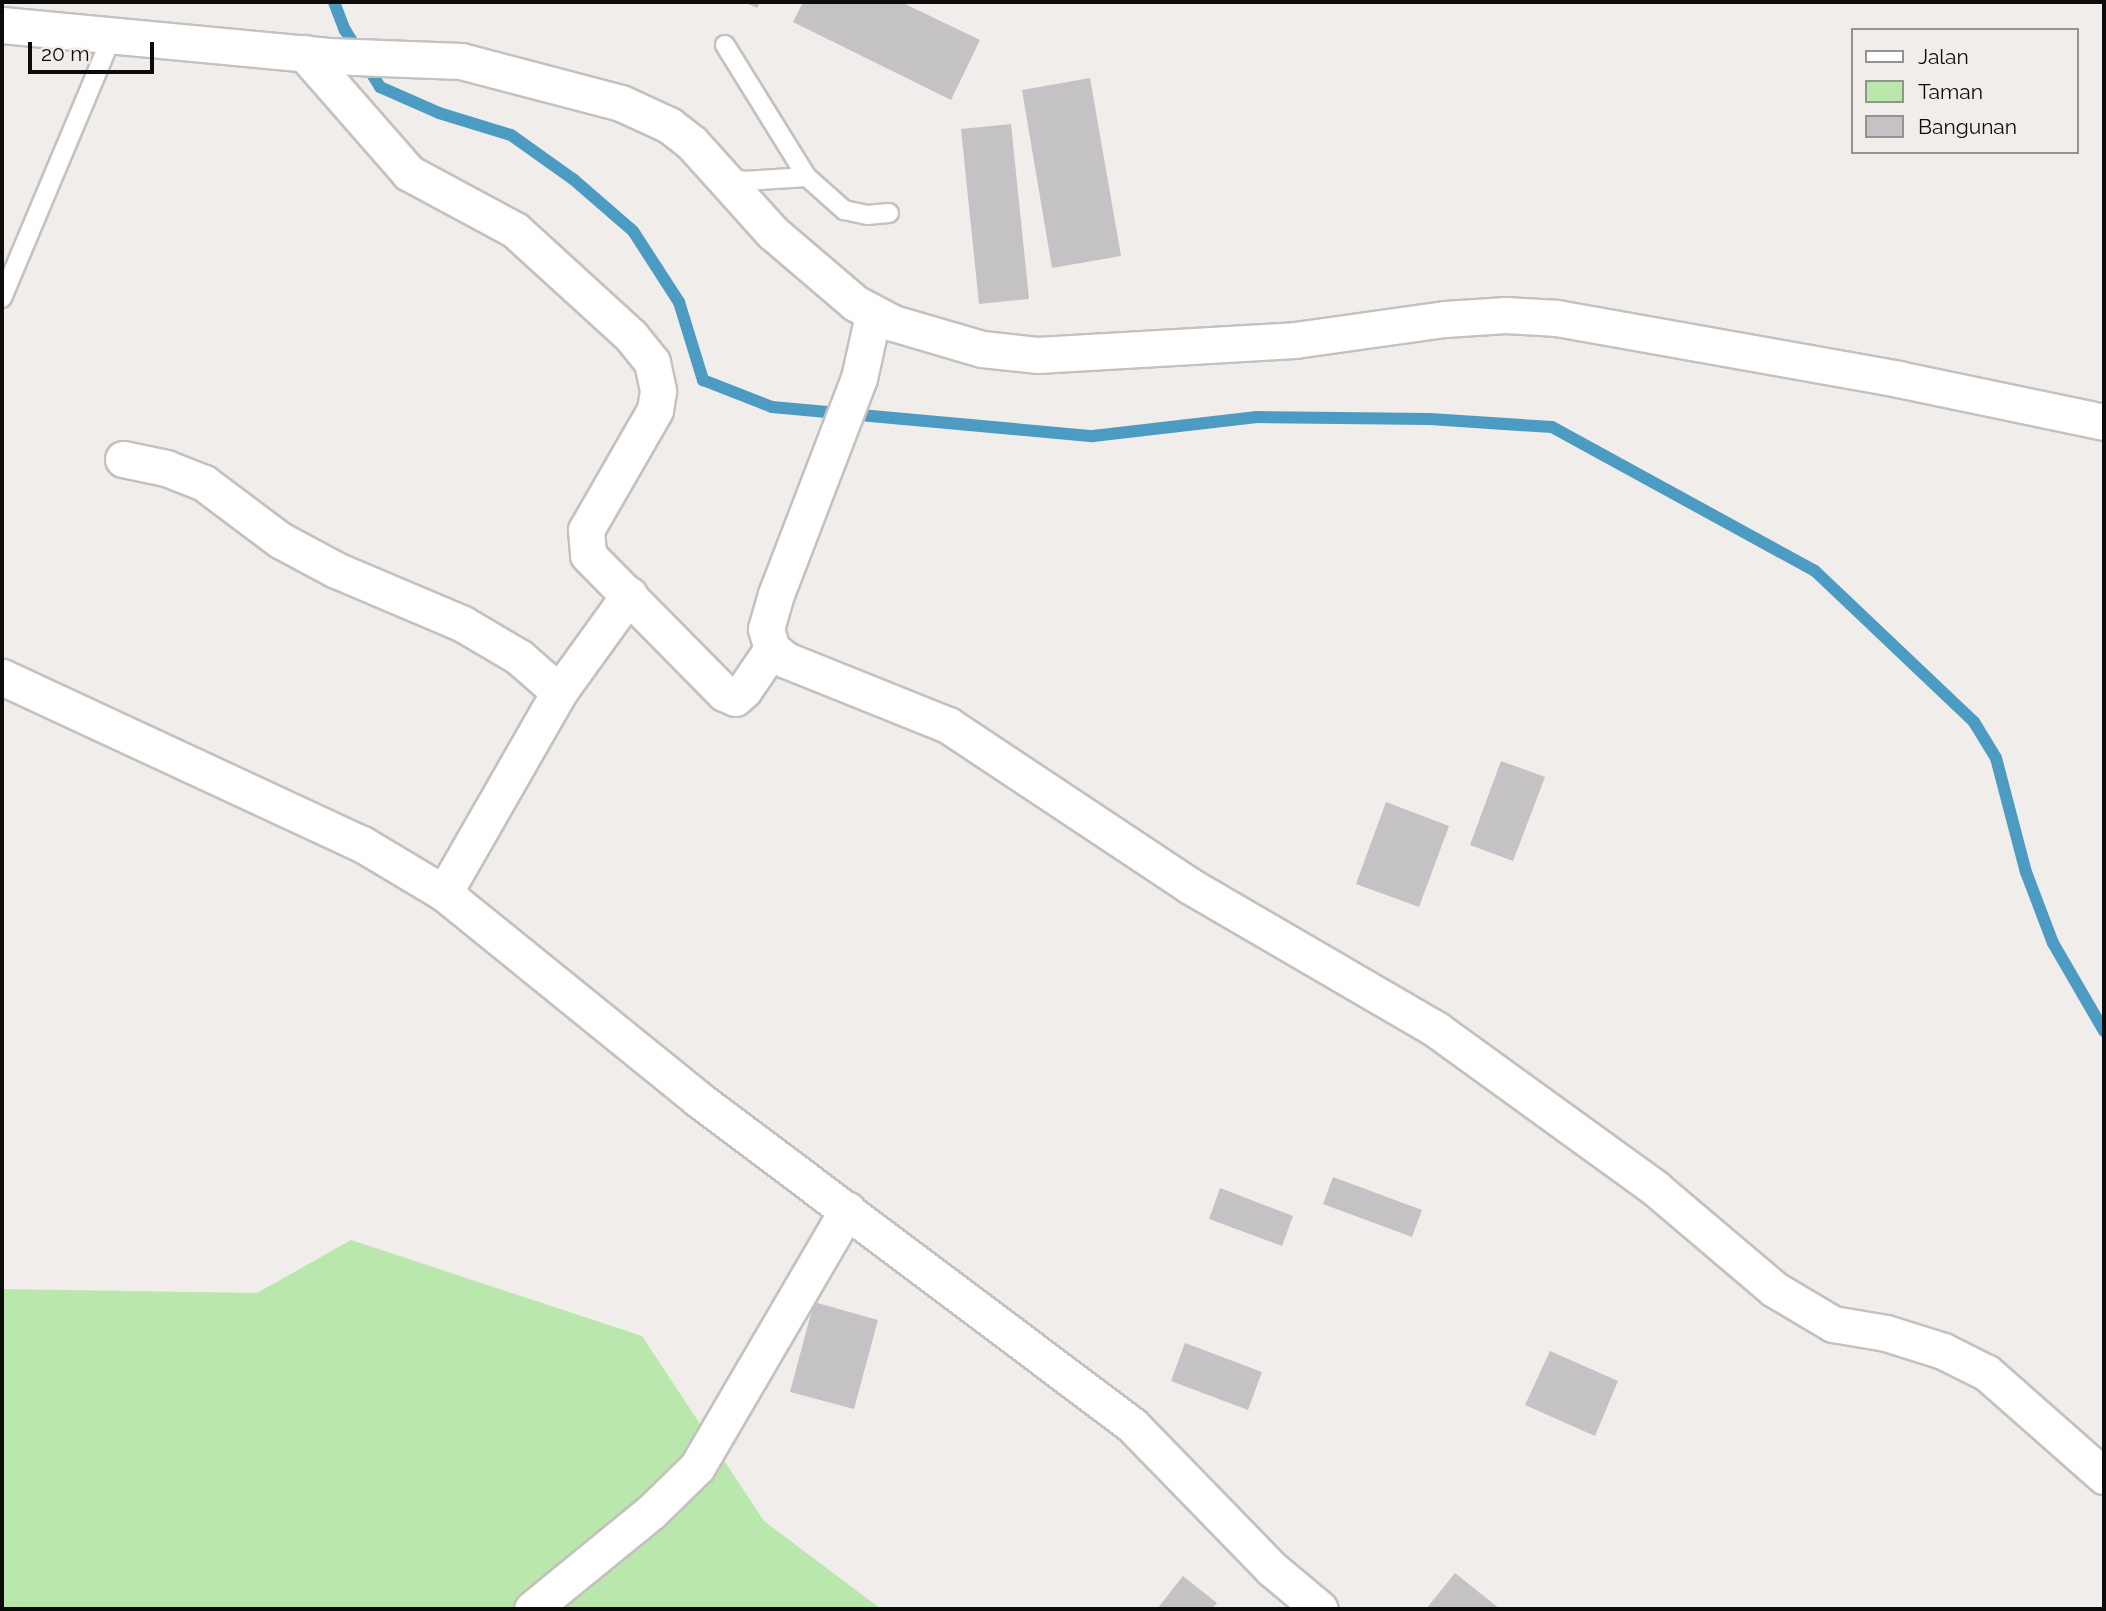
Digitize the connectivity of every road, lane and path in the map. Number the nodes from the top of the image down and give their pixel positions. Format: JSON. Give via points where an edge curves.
{"nodes":[{"id":1,"x":2,"y":25,"type":"edge"},
{"id":2,"x":113,"y":36,"type":"junction"},
{"id":3,"x":725,"y":45,"type":"dead end"},
{"id":4,"x":316,"y":55,"type":"junction"},
{"id":5,"x":721,"y":175,"type":"junction"},
{"id":6,"x":807,"y":177,"type":"junction"},
{"id":7,"x":888,"y":213,"type":"dead end"},
{"id":8,"x":2,"y":298,"type":"edge"},
{"id":9,"x":873,"y":315,"type":"junction"},
{"id":10,"x":2104,"y":422,"type":"edge"},
{"id":11,"x":123,"y":459,"type":"dead end"},
{"id":12,"x":629,"y":595,"type":"junction"},
{"id":13,"x":772,"y":649,"type":"junction"},
{"id":14,"x":2,"y":677,"type":"edge"},
{"id":15,"x":559,"y":692,"type":"junction"},
{"id":16,"x":444,"y":893,"type":"junction"},
{"id":17,"x":847,"y":1210,"type":"junction"},
{"id":18,"x":2104,"y":1476,"type":"edge"},
{"id":19,"x":532,"y":1609,"type":"edge"},
{"id":20,"x":1320,"y":1609,"type":"edge"}],
"edges":[{"from":1,"to":2,"type":"street"},
{"from":2,"to":4,"type":"street"},
{"from":2,"to":8,"type":"lane"},
{"from":3,"to":6,"type":"lane"},
{"from":4,"to":5,"type":"street","via":[[461,61],[621,103],[669,125]]},
{"from":4,"to":12,"type":"street","via":[[409,173],[515,230],[652,362],[658,391],[655,410],[586,530],[589,555]]},
{"from":5,"to":6,"type":"lane","via":[[744,181]]},
{"from":5,"to":9,"type":"street","via":[[772,232],[833,287]]},
{"from":6,"to":7,"type":"lane","via":[[844,210]]},
{"from":9,"to":10,"type":"street","via":[[982,349],[1037,355],[1295,340],[1457,318],[1557,318],[1898,379]]},
{"from":9,"to":13,"type":"street","via":[[859,378],[776,594],[766,629]]},
{"from":11,"to":15,"type":"street","via":[[166,468],[204,484],[281,540],[325,564],[463,624],[519,657]]},
{"from":12,"to":13,"type":"street","via":[[724,693],[735,698]]},
{"from":12,"to":15,"type":"street"},
{"from":13,"to":18,"type":"street","via":[[786,660],[948,725],[1190,886],[1437,1030],[1655,1188],[1774,1289],[1833,1324],[1931,1348],[1987,1373]]},
{"from":14,"to":16,"type":"street","via":[[362,844]]},
{"from":15,"to":16,"type":"street"},
{"from":16,"to":17,"type":"street","via":[[698,1099]]},
{"from":17,"to":19,"type":"street","via":[[696,1467],[651,1512]]},
{"from":17,"to":20,"type":"street","via":[[1132,1425],[1272,1569]]}]}
